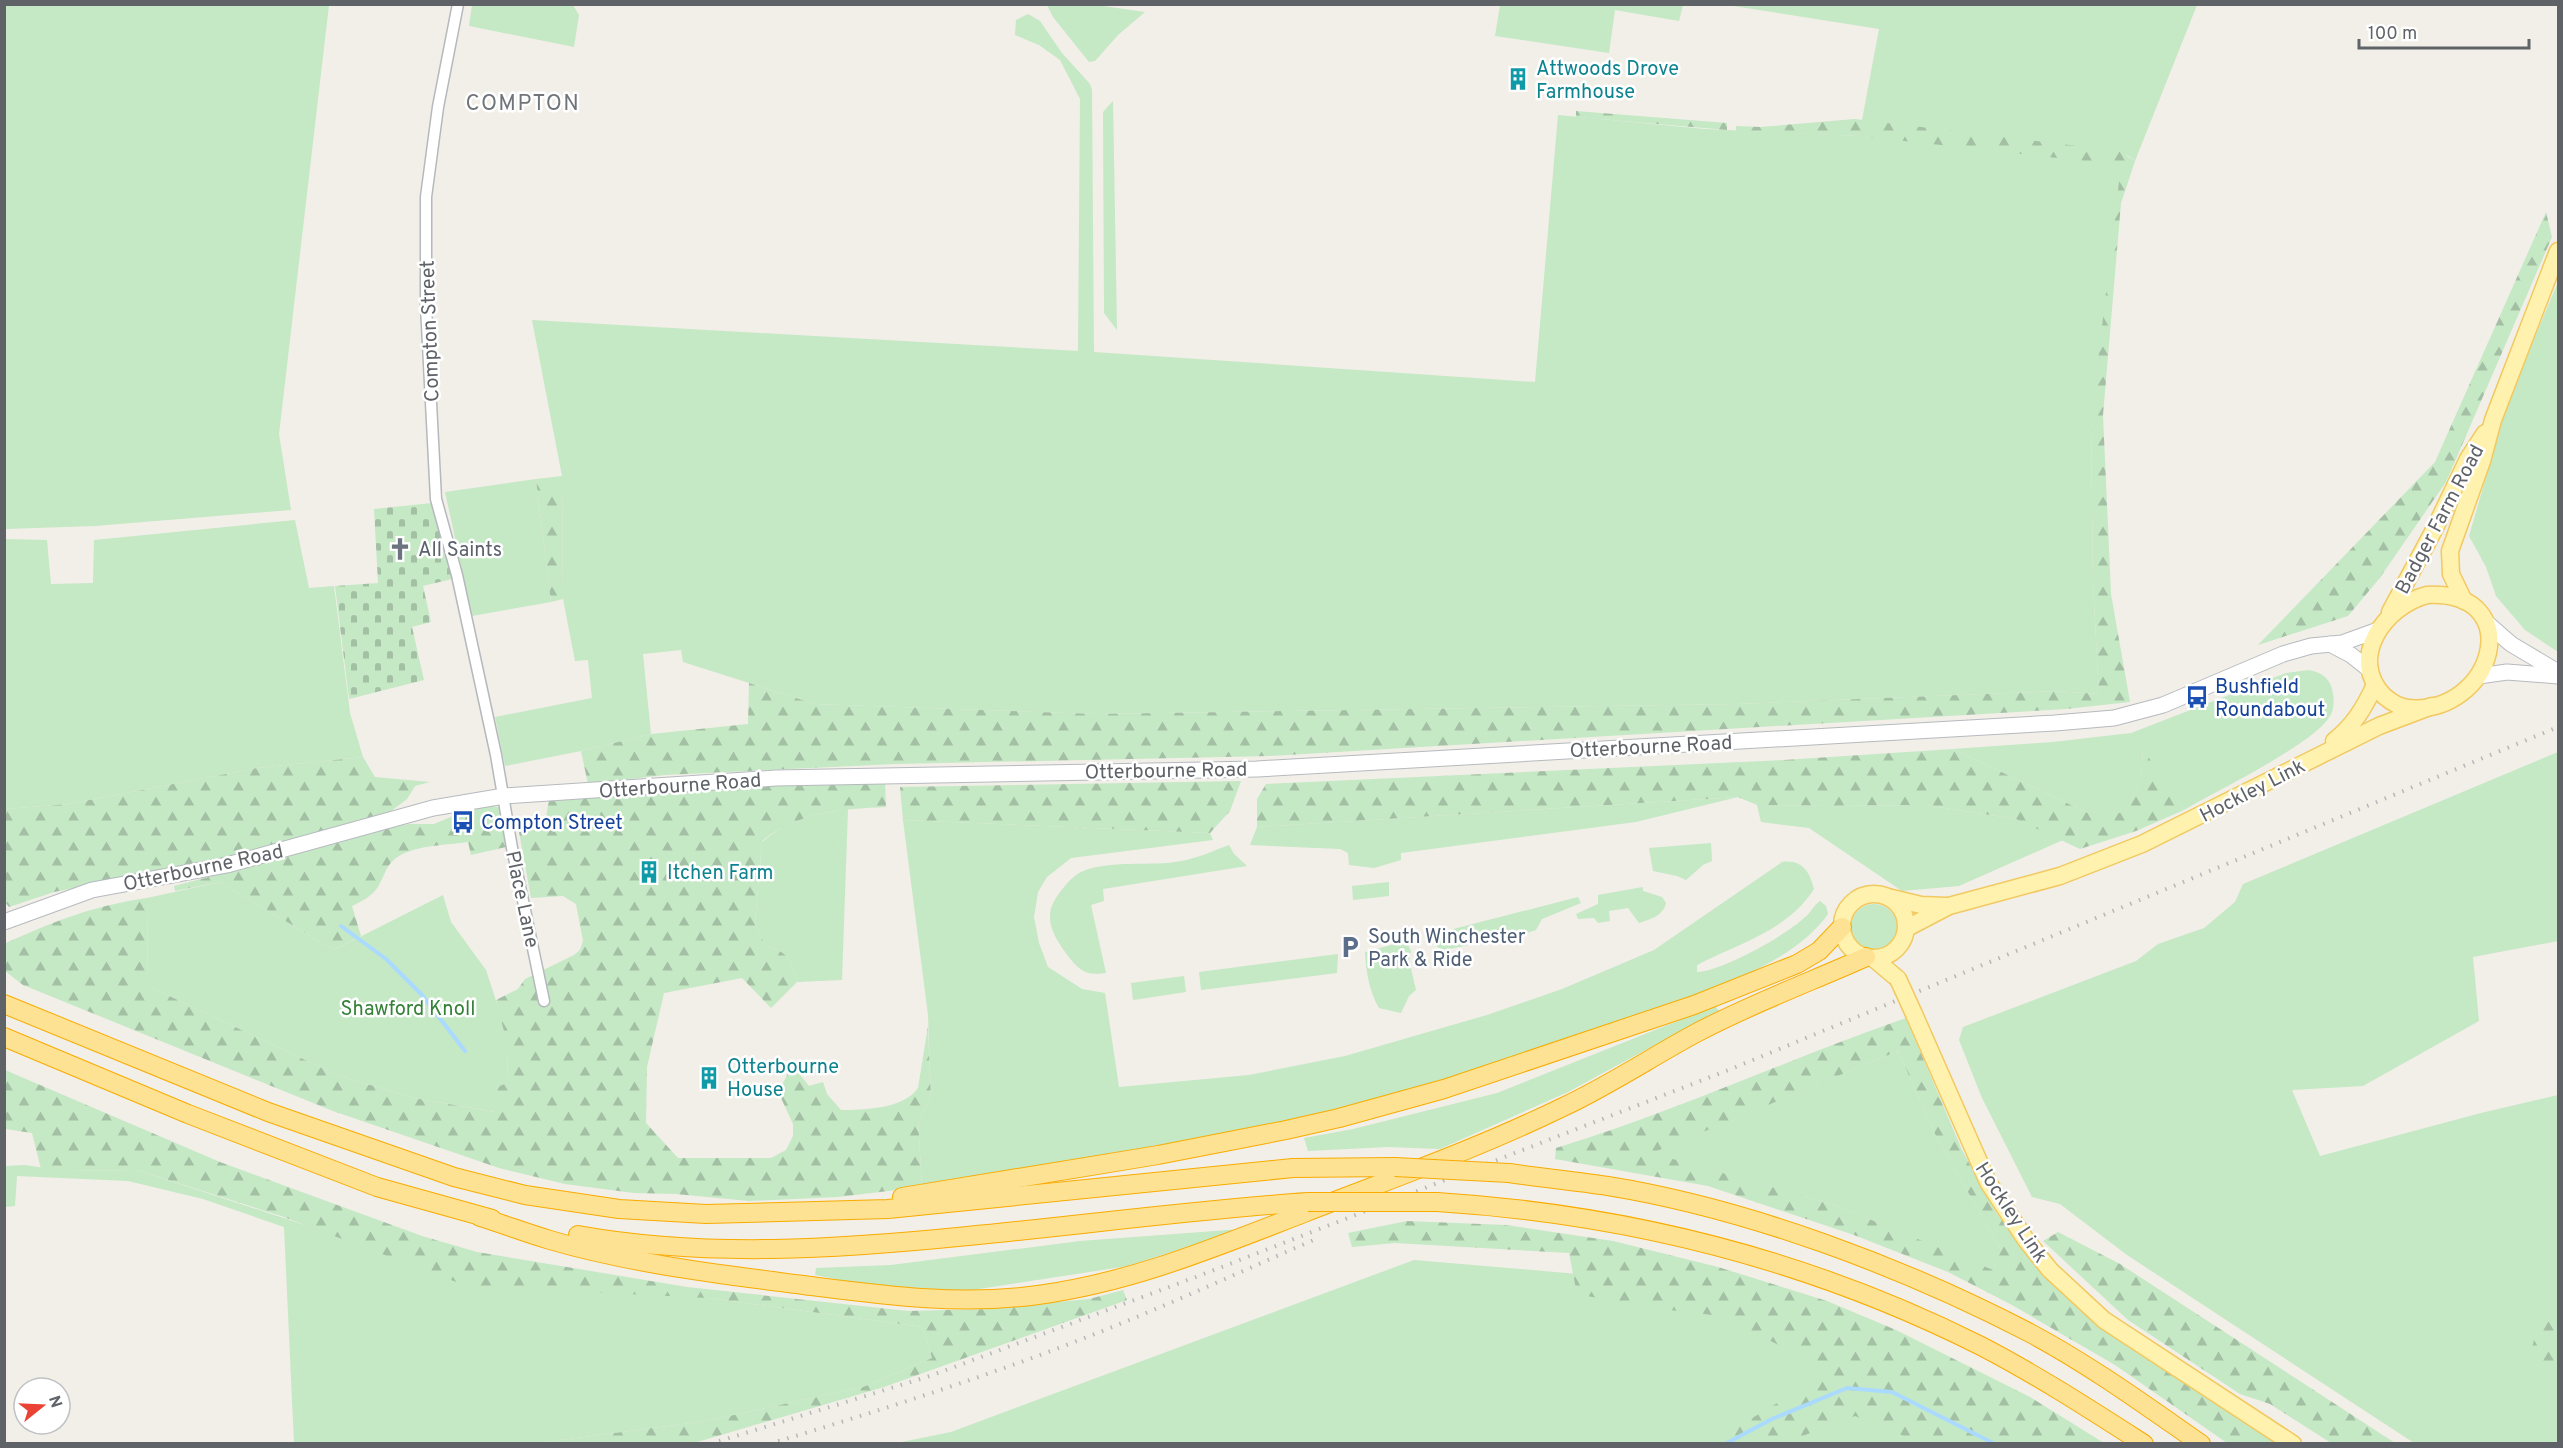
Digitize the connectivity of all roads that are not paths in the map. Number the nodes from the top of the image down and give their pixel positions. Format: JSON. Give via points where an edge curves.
{"nodes":[{"id":1,"x":458,"y":4,"type":"edge"},
{"id":2,"x":2559,"y":251,"type":"edge"},
{"id":3,"x":2493,"y":420,"type":"junction"},
{"id":4,"x":2464,"y":601,"type":"junction"},
{"id":5,"x":2487,"y":622,"type":"junction"},
{"id":6,"x":2383,"y":624,"type":"junction"},
{"id":7,"x":2330,"y":645,"type":"junction"},
{"id":8,"x":2559,"y":674,"type":"edge"},
{"id":9,"x":2479,"y":676,"type":"junction"},
{"id":10,"x":2373,"y":677,"type":"junction"},
{"id":11,"x":2432,"y":706,"type":"junction"},
{"id":12,"x":2318,"y":756,"type":"junction"},
{"id":13,"x":504,"y":796,"type":"junction"},
{"id":14,"x":1891,"y":898,"type":"junction"},
{"id":15,"x":1949,"y":906,"type":"junction"},
{"id":16,"x":4,"y":922,"type":"edge"},
{"id":17,"x":1842,"y":927,"type":"junction"},
{"id":18,"x":1907,"y":928,"type":"junction"},
{"id":19,"x":1898,"y":948,"type":"junction"},
{"id":20,"x":1870,"y":958,"type":"junction"},
{"id":21,"x":1898,"y":979,"type":"junction"},
{"id":22,"x":544,"y":1001,"type":"dead end"},
{"id":23,"x":4,"y":1004,"type":"edge"},
{"id":24,"x":4,"y":1037,"type":"edge"},
{"id":25,"x":812,"y":1212,"type":"junction"},
{"id":26,"x":480,"y":1217,"type":"junction"},
{"id":27,"x":2144,"y":1443,"type":"edge"},
{"id":28,"x":2201,"y":1443,"type":"edge"},
{"id":29,"x":2293,"y":1443,"type":"edge"}],
"edges":[{"from":1,"to":13,"type":"street","name":"Compton Street","via":[[426,197],[426,306],[436,499],[457,575]]},
{"from":2,"to":3,"type":"main road","name":"Badger Farm Road"},
{"from":3,"to":4,"type":"main road","name":"Badger Farm Road","via":[[2450,551],[2451,574]]},
{"from":3,"to":6,"type":"main road","name":"Badger Farm Road","via":[[2468,459]]},
{"from":4,"to":5,"type":"main road"},
{"from":4,"to":6,"type":"main road","via":[[2450,595],[2427,595],[2409,601]]},
{"from":5,"to":8,"type":"street","via":[[2511,644]]},
{"from":5,"to":9,"type":"main road","via":[[2490,647]]},
{"from":6,"to":7,"type":"street","name":"Otterbourne Road","via":[[2355,639]]},
{"from":6,"to":10,"type":"main road","via":[[2371,644]]},
{"from":7,"to":10,"type":"street","via":[[2351,655]]},
{"from":7,"to":13,"type":"street","name":"Otterbourne Road","via":[[2283,654],[2163,705],[2114,718],[2055,723],[1257,769],[788,778]]},
{"from":8,"to":9,"type":"street","via":[[2507,672]]},
{"from":9,"to":11,"type":"main road","via":[[2465,691]]},
{"from":10,"to":11,"type":"main road","via":[[2397,705]]},
{"from":10,"to":12,"type":"main road","name":"Hockley Link","via":[[2363,711]]},
{"from":11,"to":12,"type":"main road","name":"Hockley Link"},
{"from":12,"to":15,"type":"main road","name":"Hockley Link","via":[[2142,844],[2060,876]]},
{"from":13,"to":16,"type":"street","name":"Otterbourne Road","via":[[433,808],[248,860],[92,890]]},
{"from":13,"to":22,"type":"street","name":"Place Lane"},
{"from":14,"to":15,"type":"main road","name":"Hockley Link"},
{"from":14,"to":17,"type":"main road","via":[[1875,893],[1855,900],[1845,912]]},
{"from":14,"to":18,"type":"main road","via":[[1903,911]]},
{"from":15,"to":18,"type":"main road","name":"Hockley Link"},
{"from":17,"to":20,"type":"main road","via":[[1852,949]]},
{"from":17,"to":25,"type":"highway","via":[[1819,951],[1797,964],[1705,1001],[1423,1095],[1339,1118],[1158,1155]]},
{"from":18,"to":19,"type":"main road"},
{"from":19,"to":20,"type":"main road","via":[[1882,957]]},
{"from":19,"to":21,"type":"main road","name":"Hockley Link"},
{"from":20,"to":21,"type":"main road","name":"Hockley Link"},
{"from":20,"to":26,"type":"highway","via":[[1751,1006],[1696,1033],[1623,1077],[1480,1144],[1180,1261],[1117,1281],[1069,1290],[946,1301],[881,1295],[684,1269],[552,1241]]},
{"from":21,"to":29,"type":"main road","name":"Hockley Link","bridge":true,"via":[[1988,1182],[2050,1270],[2104,1320]]},
{"from":23,"to":25,"type":"highway","via":[[268,1112],[454,1177],[525,1195],[619,1209],[706,1214]]},
{"from":24,"to":26,"type":"highway","via":[[334,1171]]},
{"from":25,"to":28,"type":"highway","bridge":true,"via":[[982,1201],[1293,1168],[1395,1167],[1509,1173],[1609,1186],[1782,1230],[1950,1294],[2102,1375]]},
{"from":26,"to":27,"type":"highway","bridge":true,"via":[[602,1239],[743,1249],[879,1245],[1308,1202],[1437,1202],[1508,1207],[1625,1224],[1791,1266],[1881,1300],[1982,1347]]}]}
